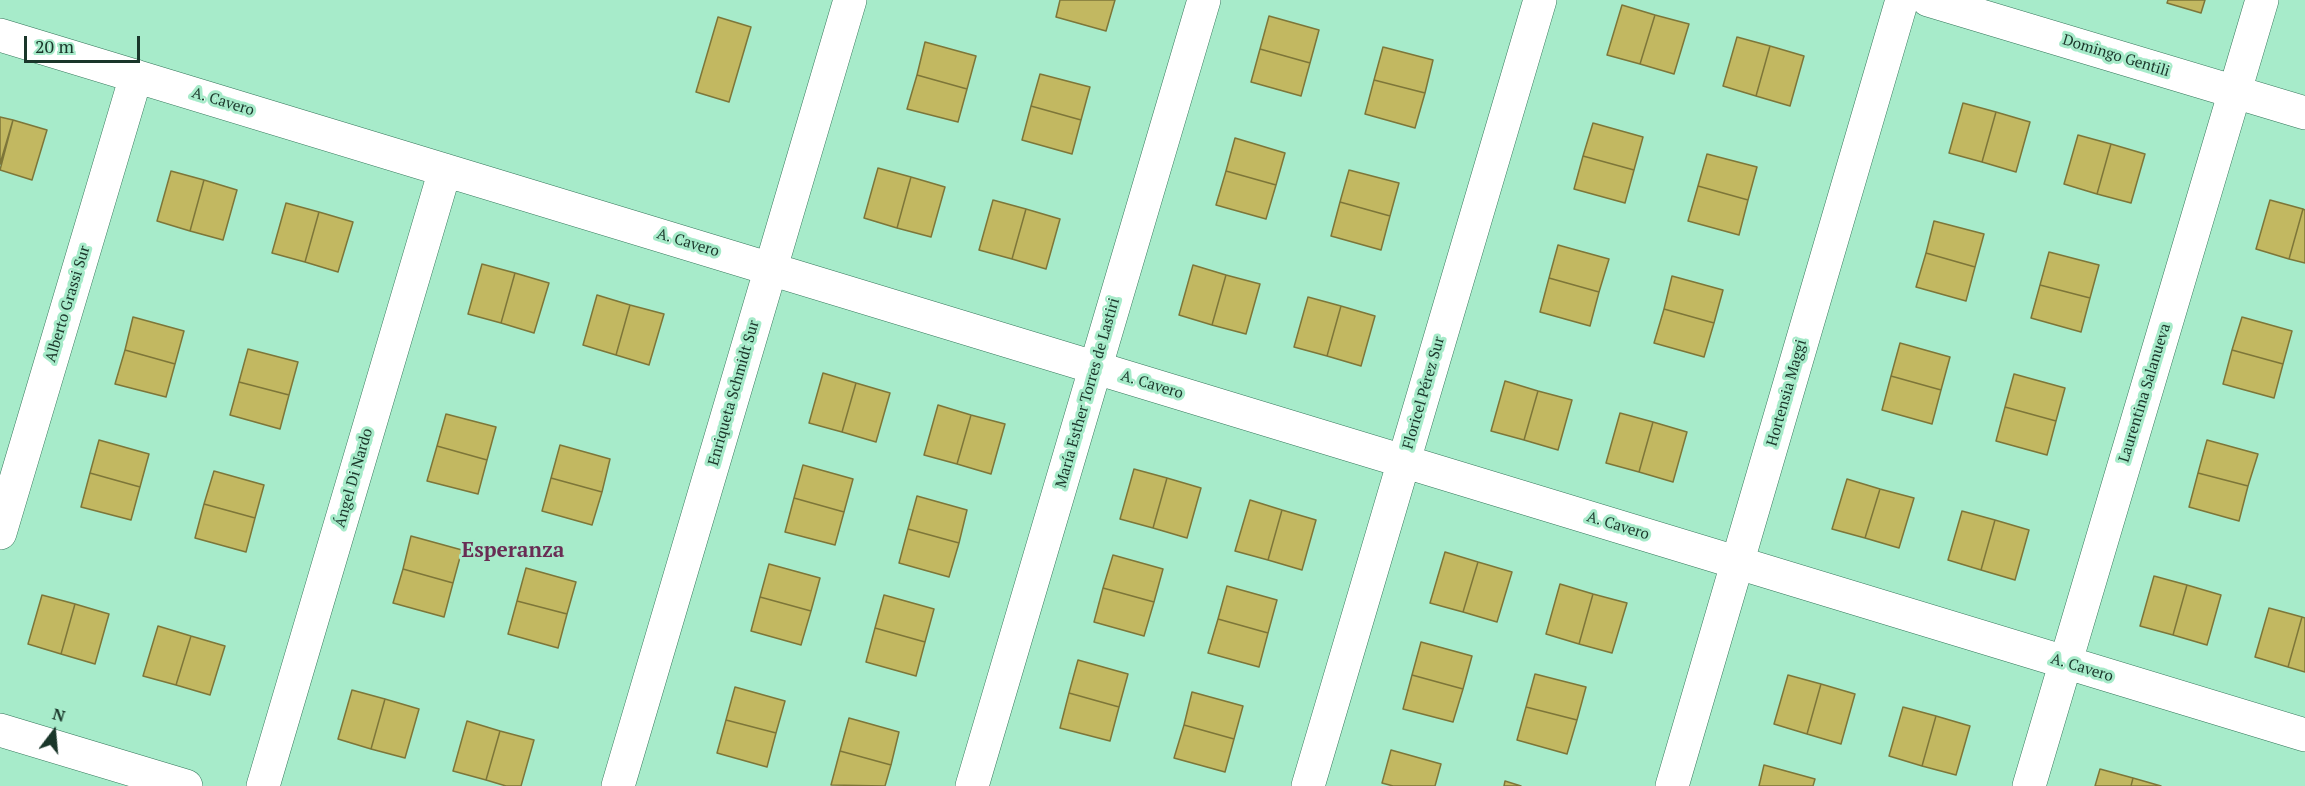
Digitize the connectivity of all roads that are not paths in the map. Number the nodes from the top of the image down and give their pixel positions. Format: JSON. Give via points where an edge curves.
{"nodes":[{"id":1,"x":850,"y":0,"type":"edge"},
{"id":2,"x":1204,"y":0,"type":"edge"},
{"id":3,"x":1540,"y":0,"type":"edge"},
{"id":4,"x":1902,"y":0,"type":"edge"},
{"id":5,"x":1928,"y":0,"type":"edge"},
{"id":6,"x":2262,"y":0,"type":"edge"},
{"id":7,"x":0,"y":34,"type":"edge"},
{"id":8,"x":136,"y":76,"type":"junction"},
{"id":9,"x":2235,"y":92,"type":"junction"},
{"id":10,"x":2305,"y":113,"type":"edge"},
{"id":11,"x":445,"y":170,"type":"junction"},
{"id":12,"x":770,"y":268,"type":"junction"},
{"id":13,"x":1095,"y":368,"type":"junction"},
{"id":14,"x":1404,"y":462,"type":"junction"},
{"id":15,"x":0,"y":533,"type":"edge"},
{"id":16,"x":1737,"y":562,"type":"junction"},
{"id":17,"x":2065,"y":663,"type":"junction"},
{"id":18,"x":0,"y":730,"type":"edge"},
{"id":19,"x":2305,"y":735,"type":"edge"},
{"id":20,"x":186,"y":786,"type":"edge"},
{"id":21,"x":263,"y":786,"type":"edge"},
{"id":22,"x":618,"y":786,"type":"edge"},
{"id":23,"x":972,"y":786,"type":"edge"},
{"id":24,"x":1308,"y":786,"type":"edge"},
{"id":25,"x":1672,"y":786,"type":"edge"},
{"id":26,"x":2029,"y":786,"type":"edge"}],
"edges":[{"from":1,"to":12,"type":"street","name":"Enriqueta Schmidt Sur"},
{"from":2,"to":13,"type":"street","name":"María Esther Torres de Lastiri"},
{"from":3,"to":14,"type":"street","name":"Floricel Pérez Sur"},
{"from":4,"to":16,"type":"street","name":"Hortensia Maggi"},
{"from":5,"to":9,"type":"street","name":"Domingo Gentili"},
{"from":6,"to":9,"type":"street","name":"Laurentina Salanueva"},
{"from":7,"to":8,"type":"street","name":"A. Cavero"},
{"from":8,"to":11,"type":"street","name":"A. Cavero"},
{"from":8,"to":15,"type":"street","name":"Alberto Grassi Sur"},
{"from":9,"to":10,"type":"street","name":"Domingo Gentili"},
{"from":9,"to":17,"type":"street","name":"Laurentina Salanueva"},
{"from":11,"to":12,"type":"street","name":"A. Cavero"},
{"from":11,"to":21,"type":"street","name":"Ángel Di Nardo"},
{"from":12,"to":13,"type":"street","name":"A. Cavero"},
{"from":12,"to":22,"type":"street","name":"Enriqueta Schmidt Sur"},
{"from":13,"to":14,"type":"street","name":"A. Cavero"},
{"from":13,"to":23,"type":"street","name":"María Esther Torres de Lastiri"},
{"from":14,"to":16,"type":"street","name":"A. Cavero"},
{"from":14,"to":24,"type":"street","name":"Floricel Pérez Sur"},
{"from":16,"to":17,"type":"street","name":"A. Cavero"},
{"from":16,"to":25,"type":"street","name":"Hortensia Maggi"},
{"from":17,"to":19,"type":"street","name":"A. Cavero"},
{"from":17,"to":26,"type":"street","name":"Laurentina Salanueva"},
{"from":18,"to":20,"type":"street"}]}
